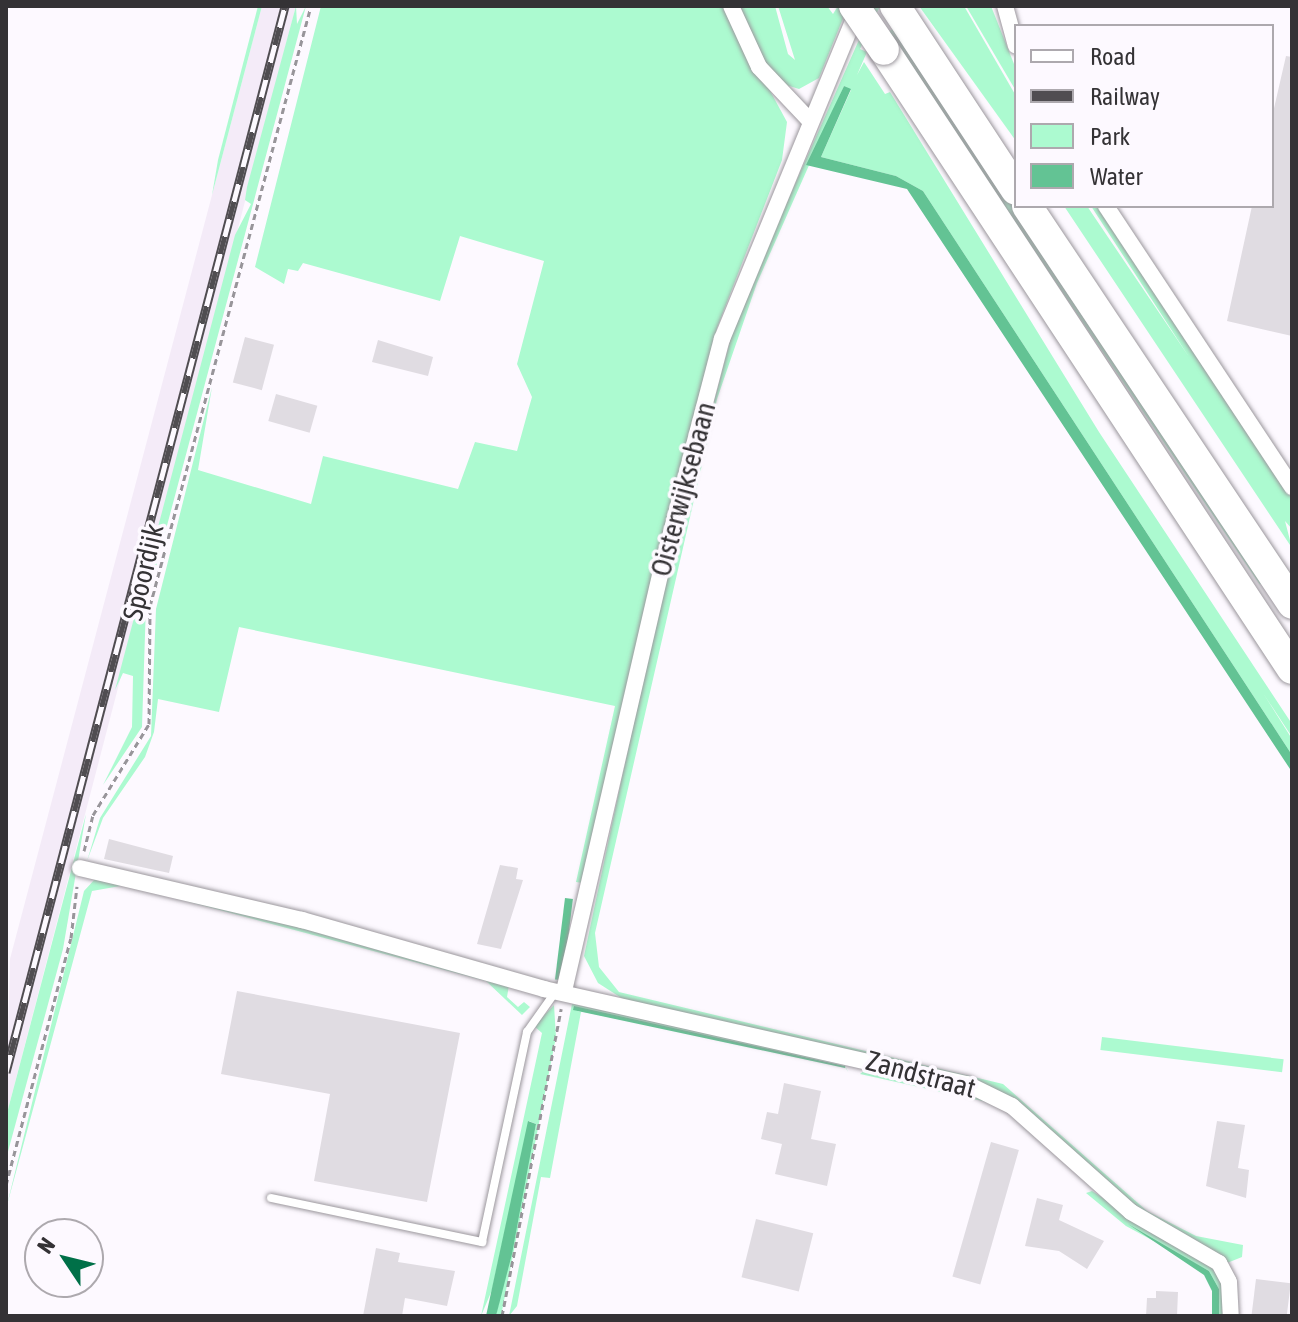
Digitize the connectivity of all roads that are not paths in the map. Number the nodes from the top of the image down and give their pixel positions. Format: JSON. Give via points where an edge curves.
{"nodes":[{"id":1,"x":731,"y":6,"type":"edge"},
{"id":2,"x":857,"y":6,"type":"edge"},
{"id":3,"x":1005,"y":6,"type":"edge"},
{"id":4,"x":898,"y":10,"type":"edge"},
{"id":5,"x":1014,"y":39,"type":"edge"},
{"id":6,"x":810,"y":121,"type":"junction"},
{"id":7,"x":1014,"y":187,"type":"edge"},
{"id":8,"x":1028,"y":208,"type":"edge"},
{"id":9,"x":1107,"y":208,"type":"edge"},
{"id":10,"x":1292,"y":487,"type":"edge"},
{"id":11,"x":1292,"y":604,"type":"edge"},
{"id":12,"x":1292,"y":669,"type":"edge"},
{"id":13,"x":80,"y":868,"type":"road end"},
{"id":14,"x":561,"y":991,"type":"junction"},
{"id":15,"x":271,"y":1198,"type":"dead end"},
{"id":16,"x":1231,"y":1316,"type":"edge"}],
"edges":[{"from":1,"to":6,"type":"street","via":[[759,67]]},
{"from":2,"to":6,"type":"street","name":"Oisterwijksebaan"},
{"from":2,"to":12,"type":"highway","bridge":true},
{"from":3,"to":5,"type":"street"},
{"from":4,"to":7,"type":"highway"},
{"from":6,"to":14,"type":"street","name":"Oisterwijksebaan","via":[[722,339]]},
{"from":8,"to":11,"type":"highway"},
{"from":9,"to":10,"type":"street"},
{"from":13,"to":14,"type":"street","name":"Zandstraat"},
{"from":14,"to":15,"type":"lane","via":[[527,1032],[482,1242]]},
{"from":14,"to":16,"type":"street","name":"Zandstraat","via":[[942,1076],[992,1094],[1035,1125],[1113,1198],[1219,1263],[1229,1282]]}]}
